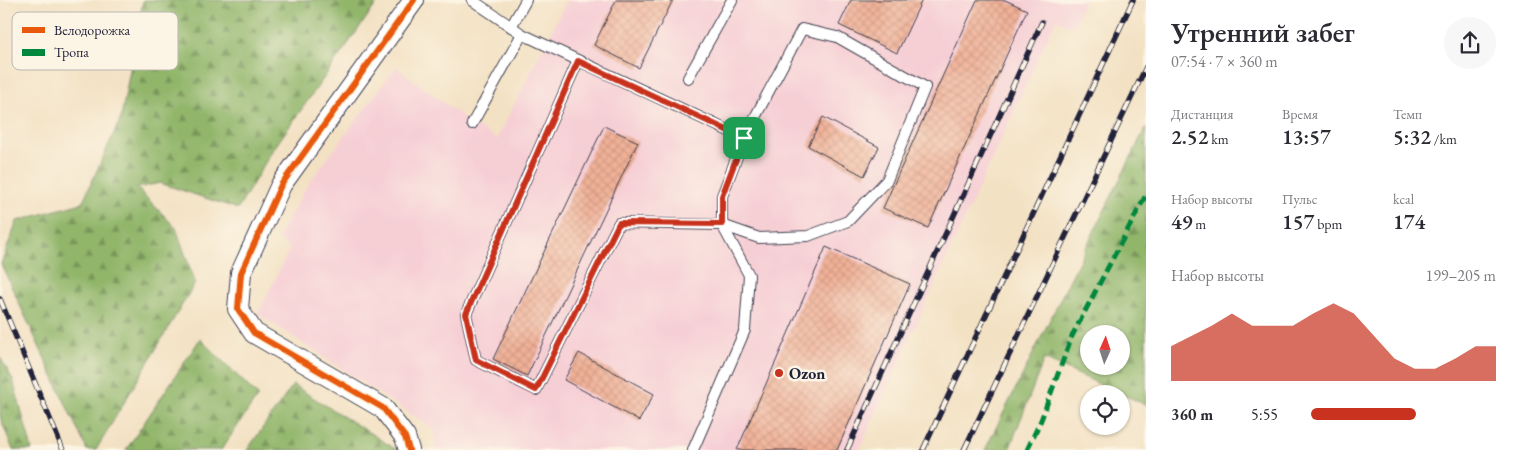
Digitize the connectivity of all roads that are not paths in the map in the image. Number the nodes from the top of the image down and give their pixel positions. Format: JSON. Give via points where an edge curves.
{"nodes":[{"id":1,"x":414,"y":0,"type":"edge"},
{"id":2,"x":472,"y":0,"type":"edge"},
{"id":3,"x":526,"y":0,"type":"edge"},
{"id":4,"x":732,"y":0,"type":"edge"},
{"id":5,"x":511,"y":27,"type":"junction"},
{"id":6,"x":522,"y":34,"type":"junction"},
{"id":7,"x":578,"y":61,"type":"junction"},
{"id":8,"x":688,"y":78,"type":"dead end"},
{"id":9,"x":472,"y":124,"type":"dead end"},
{"id":10,"x":744,"y":138,"type":"junction"},
{"id":11,"x":722,"y":224,"type":"junction"},
{"id":12,"x":409,"y":450,"type":"edge"},
{"id":13,"x":693,"y":450,"type":"edge"}],
"edges":[{"from":1,"to":12,"type":"street","via":[[281,185],[241,273],[238,310],[254,333],[383,408],[405,436]]},
{"from":2,"to":5,"type":"lane"},
{"from":3,"to":5,"type":"lane"},
{"from":4,"to":8,"type":"lane"},
{"from":5,"to":6,"type":"lane"},
{"from":6,"to":7,"type":"lane"},
{"from":6,"to":9,"type":"lane"},
{"from":7,"to":10,"type":"lane"},
{"from":7,"to":11,"type":"lane","via":[[466,314],[476,360],[536,390],[619,223]]},
{"from":10,"to":11,"type":"lane","via":[[722,196]]},
{"from":10,"to":11,"type":"lane","via":[[802,29],[837,37],[925,87],[887,180],[848,221],[808,236],[759,238]]},
{"from":11,"to":13,"type":"lane","via":[[749,275],[746,330]]}]}
